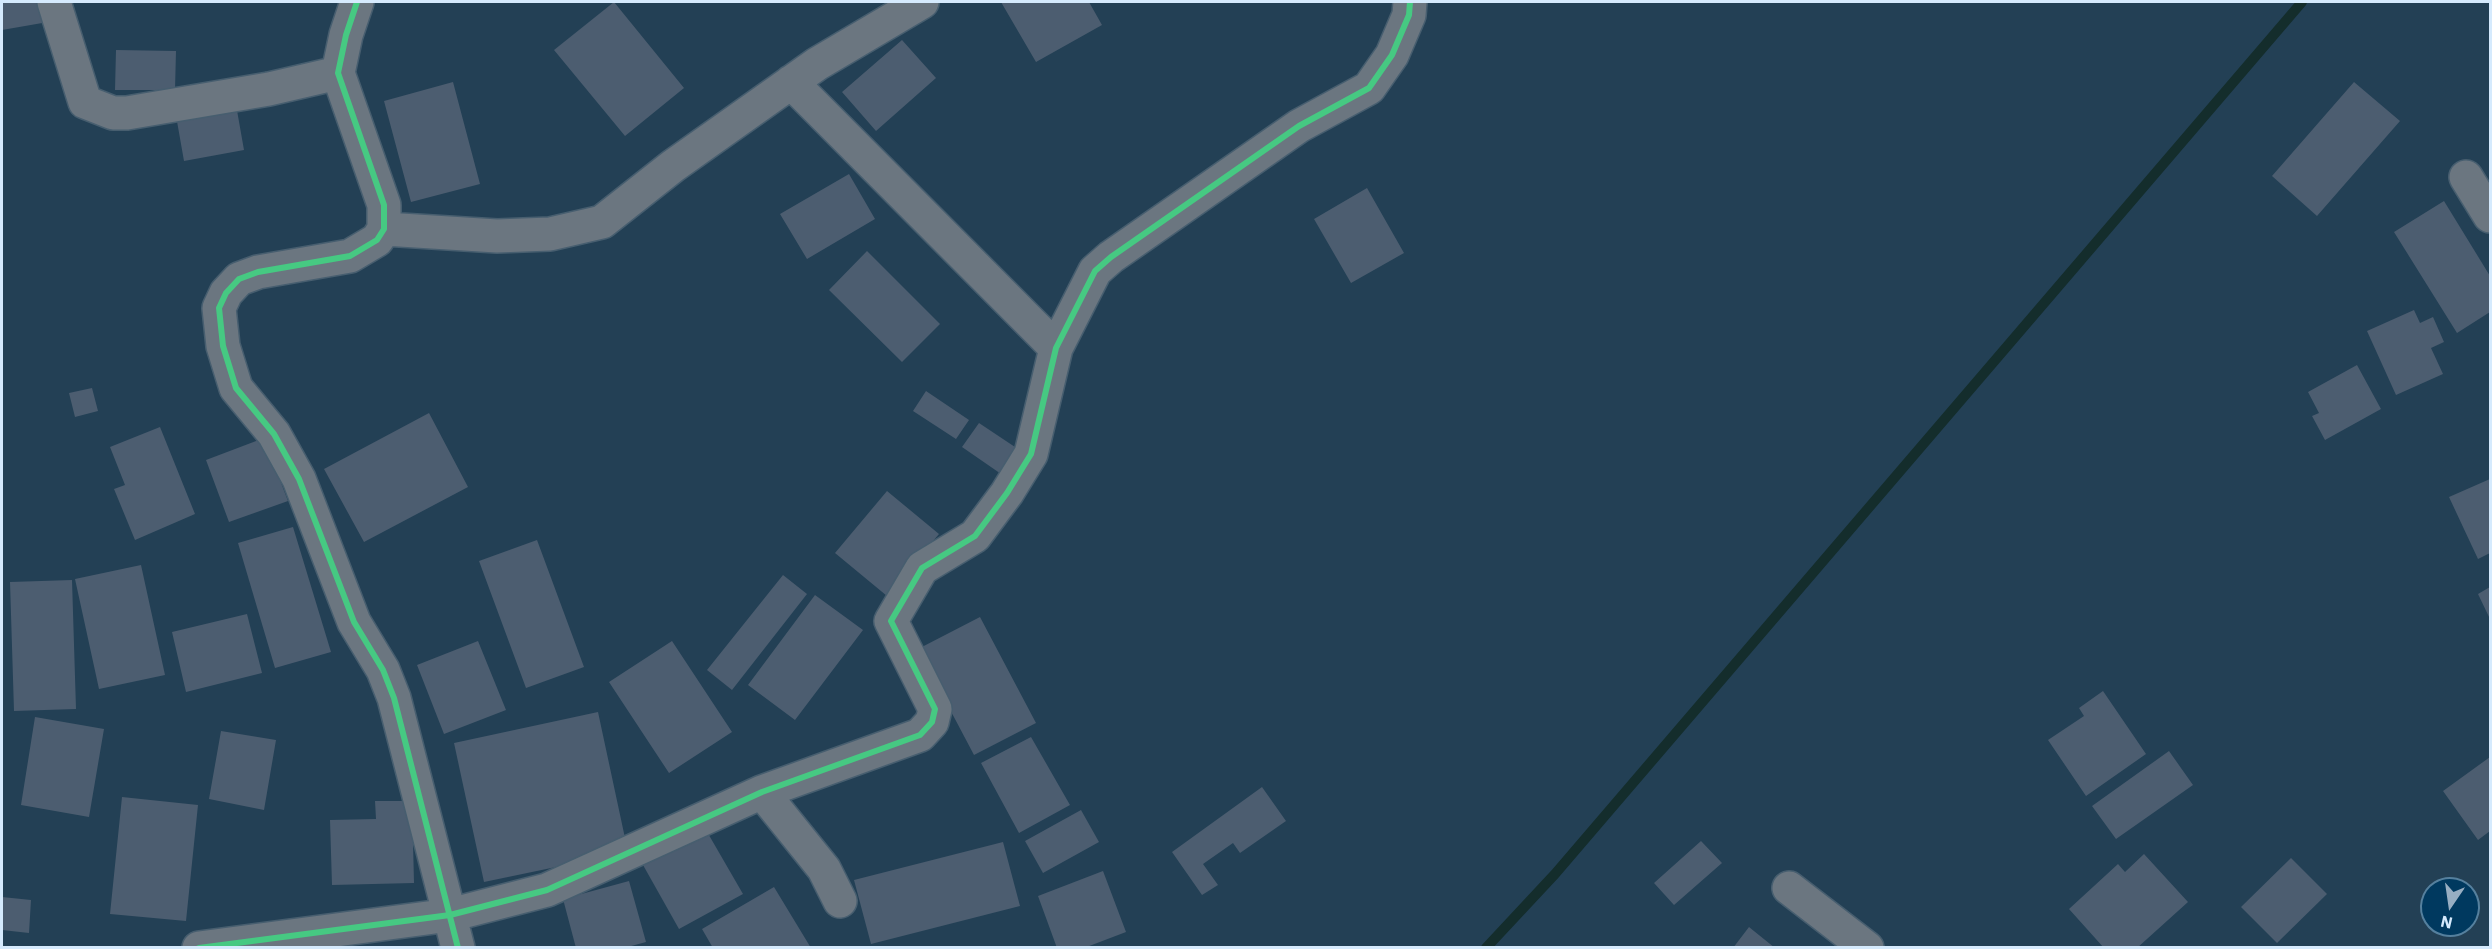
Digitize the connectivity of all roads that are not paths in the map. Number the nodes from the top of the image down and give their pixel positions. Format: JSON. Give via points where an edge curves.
{"nodes":[{"id":1,"x":54,"y":2,"type":"edge"},
{"id":2,"x":357,"y":2,"type":"edge"},
{"id":3,"x":922,"y":2,"type":"edge"},
{"id":4,"x":1410,"y":2,"type":"edge"},
{"id":5,"x":338,"y":73,"type":"junction"},
{"id":6,"x":790,"y":82,"type":"junction"},
{"id":7,"x":2466,"y":177,"type":"dead end"},
{"id":8,"x":2490,"y":216,"type":"edge"},
{"id":9,"x":384,"y":229,"type":"junction"},
{"id":10,"x":1056,"y":348,"type":"junction"},
{"id":11,"x":762,"y":792,"type":"junction"},
{"id":12,"x":1789,"y":888,"type":"dead end"},
{"id":13,"x":840,"y":901,"type":"dead end"},
{"id":14,"x":450,"y":915,"type":"junction"},
{"id":15,"x":198,"y":948,"type":"edge"},
{"id":16,"x":458,"y":948,"type":"edge"},
{"id":17,"x":1867,"y":948,"type":"edge"}],
"edges":[{"from":1,"to":5,"type":"street","via":[[86,102],[112,113],[268,89]]},
{"from":2,"to":5,"type":"street"},
{"from":3,"to":6,"type":"street"},
{"from":4,"to":10,"type":"street","via":[[1409,15],[1392,55],[1369,88],[1299,126],[1111,257],[1095,271]]},
{"from":5,"to":9,"type":"street","via":[[384,206]]},
{"from":6,"to":9,"type":"street","via":[[602,222],[550,234],[497,236]]},
{"from":6,"to":10,"type":"street"},
{"from":7,"to":8,"type":"street"},
{"from":9,"to":14,"type":"street","via":[[377,240],[350,256],[239,279],[219,308],[223,346],[236,388],[274,434],[299,478],[354,622],[383,670],[394,698]]},
{"from":10,"to":11,"type":"street","via":[[1031,454],[975,536],[922,568],[891,621],[935,709],[932,722],[920,735]]},
{"from":11,"to":13,"type":"street","via":[[824,868]]},
{"from":11,"to":14,"type":"street","via":[[547,890]]},
{"from":12,"to":17,"type":"street"},
{"from":14,"to":15,"type":"street"},
{"from":14,"to":16,"type":"street"}]}
